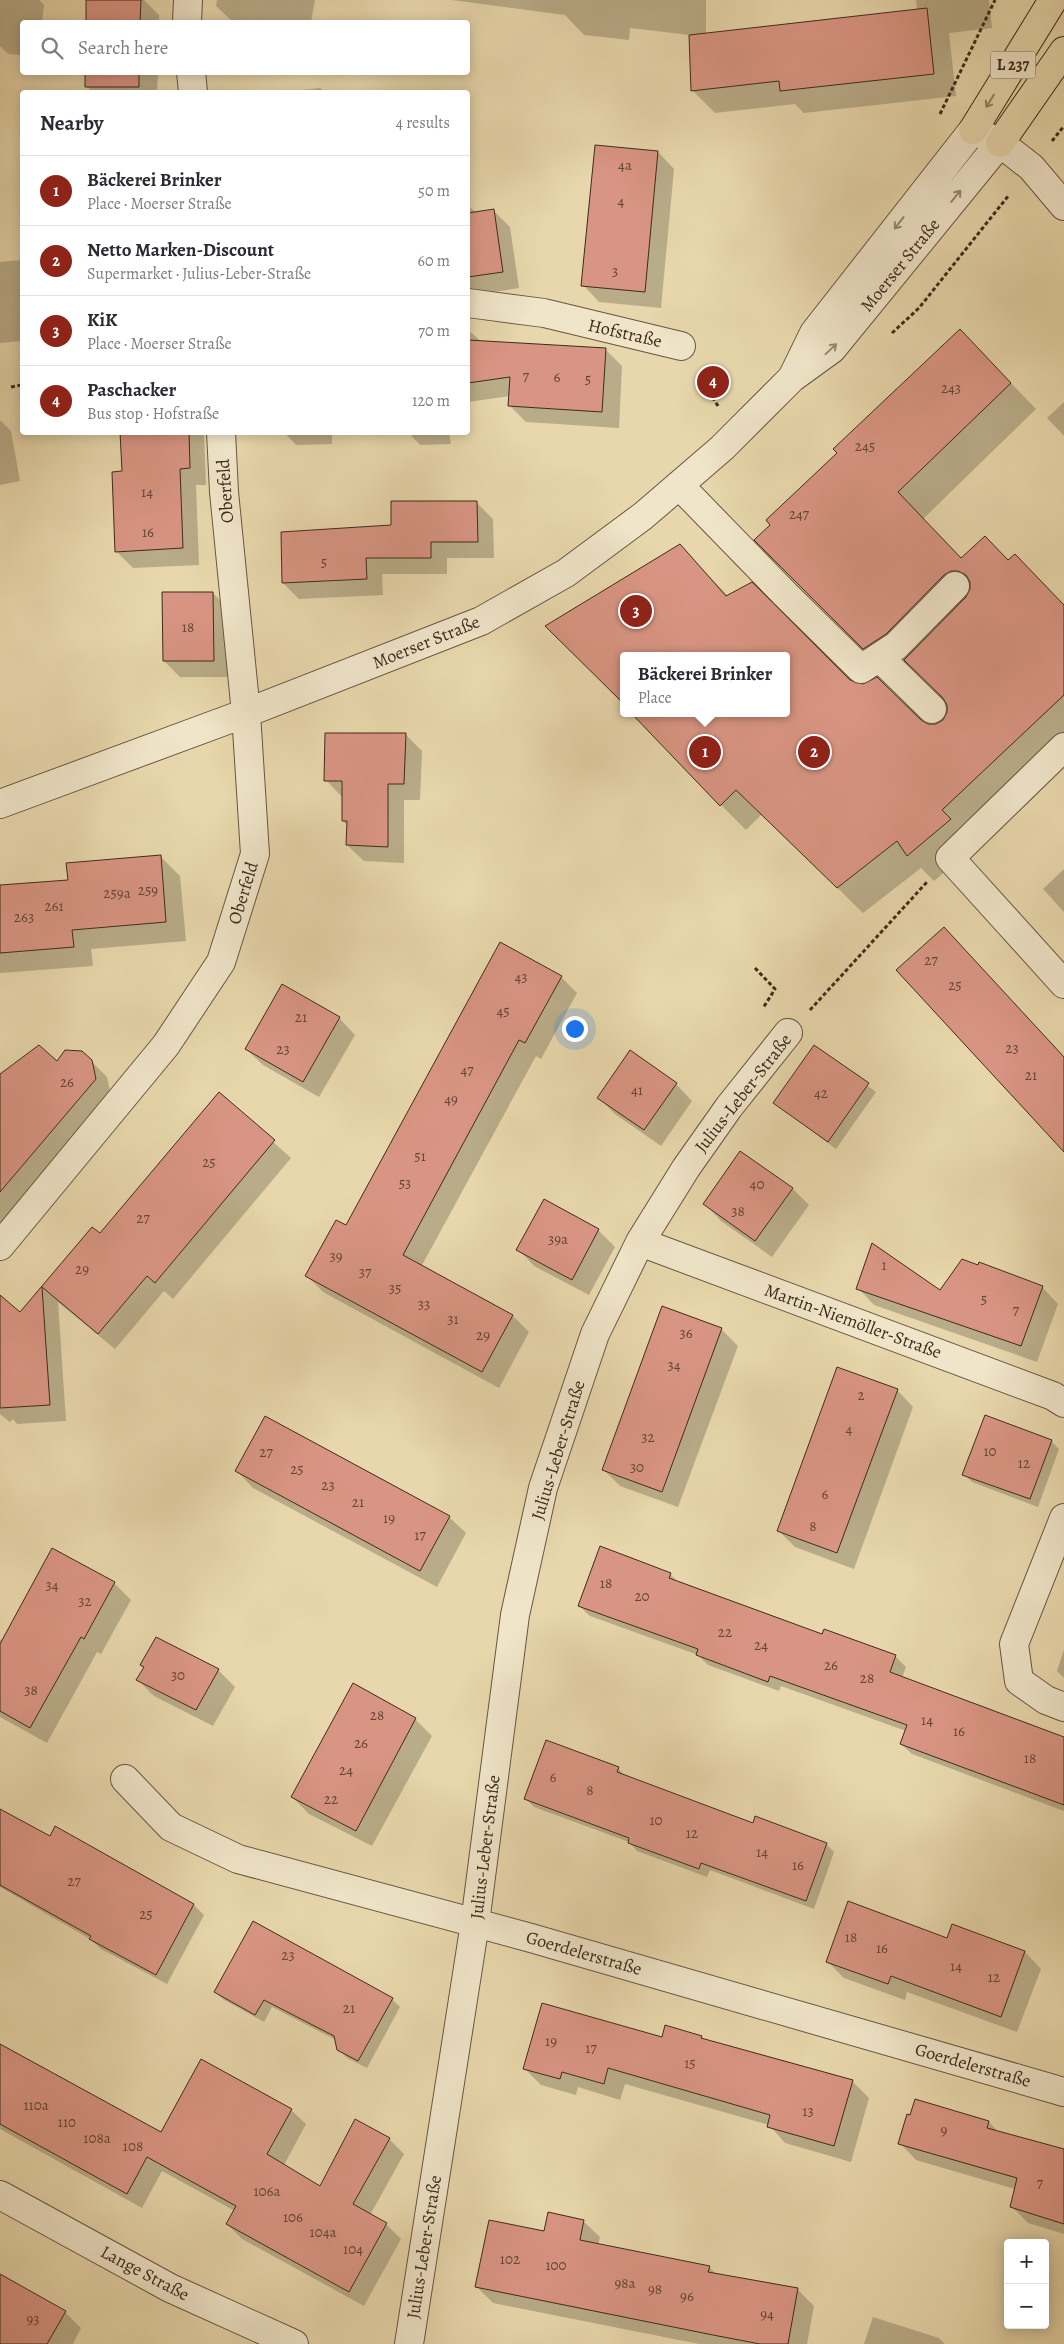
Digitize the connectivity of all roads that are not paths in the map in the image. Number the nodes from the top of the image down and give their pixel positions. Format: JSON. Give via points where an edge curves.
{"nodes":[{"id":1,"x":188,"y":0,"type":"edge"},
{"id":2,"x":1052,"y":0,"type":"edge"},
{"id":3,"x":187,"y":20,"type":"edge"},
{"id":4,"x":1064,"y":51,"type":"edge"},
{"id":5,"x":191,"y":75,"type":"edge"},
{"id":6,"x":193,"y":90,"type":"edge"},
{"id":7,"x":972,"y":130,"type":"junction"},
{"id":8,"x":1000,"y":143,"type":"junction"},
{"id":9,"x":1064,"y":206,"type":"edge"},
{"id":10,"x":470,"y":303,"type":"edge"},
{"id":11,"x":681,"y":346,"type":"road end"},
{"id":12,"x":792,"y":378,"type":"junction"},
{"id":13,"x":221,"y":435,"type":"edge"},
{"id":14,"x":679,"y":485,"type":"junction"},
{"id":15,"x":955,"y":586,"type":"dead end"},
{"id":16,"x":879,"y":657,"type":"junction"},
{"id":17,"x":932,"y":709,"type":"dead end"},
{"id":18,"x":246,"y":713,"type":"junction"},
{"id":19,"x":1064,"y":747,"type":"edge"},
{"id":20,"x":0,"y":804,"type":"edge"},
{"id":21,"x":1064,"y":984,"type":"edge"},
{"id":22,"x":788,"y":1033,"type":"road end"},
{"id":23,"x":640,"y":1242,"type":"junction"},
{"id":24,"x":0,"y":1246,"type":"edge"},
{"id":25,"x":1064,"y":1403,"type":"edge"},
{"id":26,"x":1064,"y":1518,"type":"edge"},
{"id":27,"x":1064,"y":1708,"type":"edge"},
{"id":28,"x":125,"y":1779,"type":"dead end"},
{"id":29,"x":475,"y":1923,"type":"junction"},
{"id":30,"x":1064,"y":2092,"type":"edge"},
{"id":31,"x":0,"y":2195,"type":"edge"},
{"id":32,"x":294,"y":2344,"type":"edge"},
{"id":33,"x":409,"y":2344,"type":"edge"}],
"edges":[{"from":1,"to":3,"type":"street"},
{"from":2,"to":7,"type":"highway","number":"L 237","one_way":true},
{"from":4,"to":8,"type":"highway","number":"L 237"},
{"from":5,"to":6,"type":"street"},
{"from":7,"to":8,"type":"street"},
{"from":7,"to":12,"type":"street","name":"Moerser Straße","number":"L 237","one_way":true,"via":[[814,333]]},
{"from":8,"to":9,"type":"street","via":[[1031,167]]},
{"from":12,"to":8,"type":"street","name":"Moerser Straße","number":"L 237","one_way":true,"via":[[832,349]]},
{"from":10,"to":11,"type":"street","name":"Hofstraße","via":[[544,314]]},
{"from":12,"to":14,"type":"street","name":"Moerser Straße"},
{"from":13,"to":18,"type":"street","name":"Oberfeld"},
{"from":14,"to":16,"type":"street","via":[[861,668]]},
{"from":14,"to":18,"type":"street","name":"Moerser Straße","via":[[566,573],[481,621]]},
{"from":15,"to":16,"type":"street","via":[[896,646]]},
{"from":16,"to":17,"type":"street"},
{"from":18,"to":20,"type":"street","name":"Moerser Straße"},
{"from":18,"to":24,"type":"street","name":"Oberfeld","via":[[255,854],[222,962],[166,1045]]},
{"from":19,"to":21,"type":"street","via":[[950,858]]},
{"from":22,"to":23,"type":"street","name":"Julius-Leber-Straße","via":[[686,1168]]},
{"from":23,"to":25,"type":"street","name":"Martin-Niemöller-Straße","via":[[1053,1396]]},
{"from":23,"to":29,"type":"street","name":"Julius-Leber-Straße","via":[[595,1334],[543,1488],[515,1616]]},
{"from":26,"to":27,"type":"street","via":[[1014,1644],[1019,1681]]},
{"from":28,"to":29,"type":"street","name":"Goerdelerstraße","via":[[171,1827],[238,1860]]},
{"from":29,"to":30,"type":"street","name":"Goerdelerstraße"},
{"from":29,"to":33,"type":"street","name":"Julius-Leber-Straße"},
{"from":31,"to":32,"type":"street","name":"Lange Straße","via":[[170,2288]]}]}
